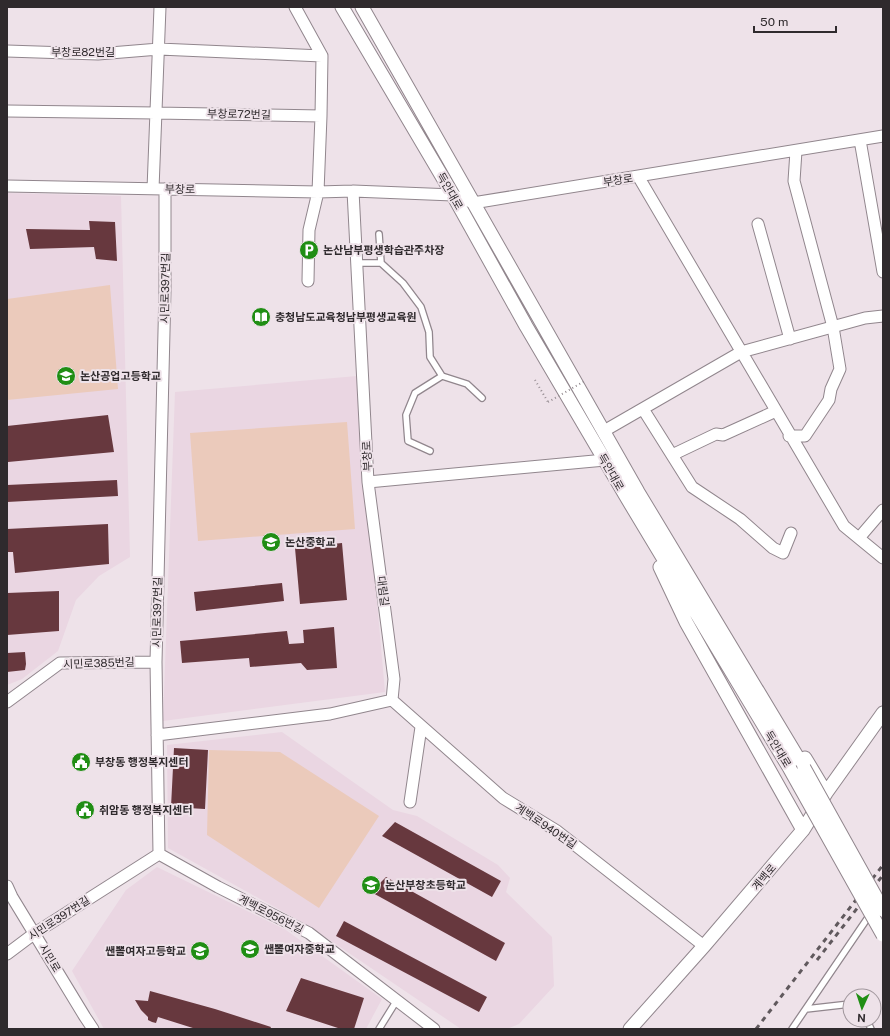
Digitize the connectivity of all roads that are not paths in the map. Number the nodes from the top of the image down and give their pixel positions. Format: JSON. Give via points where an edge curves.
{"nodes":[{"id":1,"x":160,"y":7,"type":"edge"},
{"id":2,"x":295,"y":7,"type":"edge"},
{"id":3,"x":342,"y":7,"type":"edge"},
{"id":4,"x":362,"y":7,"type":"edge"},
{"id":5,"x":159,"y":49,"type":"junction"},
{"id":6,"x":7,"y":51,"type":"edge"},
{"id":7,"x":322,"y":56,"type":"junction"},
{"id":8,"x":7,"y":110,"type":"edge"},
{"id":9,"x":156,"y":112,"type":"junction"},
{"id":10,"x":321,"y":116,"type":"junction"},
{"id":11,"x":883,"y":136,"type":"edge"},
{"id":12,"x":860,"y":140,"type":"junction"},
{"id":13,"x":796,"y":151,"type":"junction"},
{"id":14,"x":638,"y":176,"type":"junction"},
{"id":15,"x":7,"y":186,"type":"edge"},
{"id":16,"x":153,"y":189,"type":"junction"},
{"id":17,"x":165,"y":189,"type":"junction"},
{"id":18,"x":353,"y":191,"type":"junction"},
{"id":19,"x":318,"y":192,"type":"junction"},
{"id":20,"x":453,"y":195,"type":"junction"},
{"id":21,"x":473,"y":203,"type":"junction"},
{"id":22,"x":758,"y":224,"type":"dead end"},
{"id":23,"x":379,"y":234,"type":"dead end"},
{"id":24,"x":357,"y":263,"type":"junction"},
{"id":25,"x":381,"y":263,"type":"junction"},
{"id":26,"x":883,"y":272,"type":"edge"},
{"id":27,"x":308,"y":281,"type":"dead end"},
{"id":28,"x":883,"y":316,"type":"edge"},
{"id":29,"x":833,"y":327,"type":"junction"},
{"id":30,"x":790,"y":339,"type":"junction"},
{"id":31,"x":741,"y":352,"type":"junction"},
{"id":32,"x":442,"y":376,"type":"junction"},
{"id":33,"x":482,"y":398,"type":"dead end"},
{"id":34,"x":642,"y":409,"type":"junction"},
{"id":35,"x":776,"y":411,"type":"junction"},
{"id":36,"x":604,"y":431,"type":"junction"},
{"id":37,"x":790,"y":436,"type":"junction"},
{"id":38,"x":430,"y":451,"type":"dead end"},
{"id":39,"x":672,"y":455,"type":"junction"},
{"id":40,"x":605,"y":460,"type":"junction"},
{"id":41,"x":368,"y":482,"type":"junction"},
{"id":42,"x":632,"y":495,"type":"junction"},
{"id":43,"x":883,"y":510,"type":"edge"},
{"id":44,"x":791,"y":533,"type":"dead end"},
{"id":45,"x":859,"y":538,"type":"junction"},
{"id":46,"x":883,"y":558,"type":"edge"},
{"id":47,"x":156,"y":662,"type":"junction"},
{"id":48,"x":392,"y":700,"type":"junction"},
{"id":49,"x":7,"y":702,"type":"edge"},
{"id":50,"x":883,"y":713,"type":"edge"},
{"id":51,"x":421,"y":727,"type":"junction"},
{"id":52,"x":157,"y":735,"type":"junction"},
{"id":53,"x":826,"y":793,"type":"junction"},
{"id":54,"x":410,"y":802,"type":"dead end"},
{"id":55,"x":804,"y":830,"type":"junction"},
{"id":56,"x":159,"y":854,"type":"junction"},
{"id":57,"x":7,"y":886,"type":"edge"},
{"id":58,"x":883,"y":895,"type":"edge"},
{"id":59,"x":883,"y":910,"type":"edge"},
{"id":60,"x":35,"y":933,"type":"junction"},
{"id":61,"x":883,"y":935,"type":"edge"},
{"id":62,"x":704,"y":946,"type":"junction"},
{"id":63,"x":7,"y":954,"type":"edge"},
{"id":64,"x":397,"y":1000,"type":"junction"},
{"id":65,"x":842,"y":1005,"type":"edge"},
{"id":66,"x":806,"y":1009,"type":"junction"},
{"id":67,"x":93,"y":1029,"type":"edge"},
{"id":68,"x":378,"y":1029,"type":"edge"},
{"id":69,"x":434,"y":1029,"type":"edge"},
{"id":70,"x":630,"y":1029,"type":"edge"},
{"id":71,"x":792,"y":1029,"type":"edge"}],
"edges":[{"from":1,"to":5,"type":"street"},
{"from":2,"to":7,"type":"street"},
{"from":3,"to":20,"type":"street","name":"득안대로"},
{"from":4,"to":21,"type":"street","name":"득안대로"},
{"from":5,"to":6,"type":"street","name":"부창로82번길","via":[[98,54]]},
{"from":5,"to":7,"type":"street"},
{"from":5,"to":9,"type":"street"},
{"from":7,"to":10,"type":"street"},
{"from":8,"to":9,"type":"street"},
{"from":9,"to":10,"type":"street","name":"부창로72번길"},
{"from":9,"to":16,"type":"street"},
{"from":10,"to":19,"type":"street"},
{"from":11,"to":12,"type":"street","name":"부창로"},
{"from":12,"to":13,"type":"street","name":"부창로"},
{"from":12,"to":26,"type":"street"},
{"from":13,"to":14,"type":"street","name":"부창로"},
{"from":13,"to":29,"type":"street","via":[[794,181]]},
{"from":14,"to":21,"type":"street","name":"부창로"},
{"from":14,"to":31,"type":"street"},
{"from":15,"to":16,"type":"street","name":"부창로"},
{"from":16,"to":17,"type":"street","name":"부창로"},
{"from":17,"to":19,"type":"street","name":"부창로"},
{"from":17,"to":47,"type":"street","name":"시민로397번길"},
{"from":18,"to":19,"type":"street","name":"부창로"},
{"from":18,"to":20,"type":"street","name":"부창로"},
{"from":18,"to":24,"type":"street","name":"부창로"},
{"from":19,"to":27,"type":"street","via":[[309,230]]},
{"from":20,"to":21,"type":"street","name":"부창로"},
{"from":20,"to":40,"type":"street","name":"득안대로"},
{"from":21,"to":36,"type":"street","name":"득안대로"},
{"from":22,"to":30,"type":"street"},
{"from":23,"to":25,"type":"lane"},
{"from":24,"to":25,"type":"lane"},
{"from":24,"to":41,"type":"street","name":"부창로"},
{"from":25,"to":32,"type":"lane","via":[[403,283],[421,307],[428,332],[430,357]]},
{"from":28,"to":29,"type":"street"},
{"from":29,"to":30,"type":"street"},
{"from":29,"to":37,"type":"street","via":[[840,368],[828,400],[804,436]]},
{"from":30,"to":31,"type":"street"},
{"from":31,"to":34,"type":"street"},
{"from":31,"to":35,"type":"street"},
{"from":32,"to":33,"type":"lane","via":[[467,384]]},
{"from":32,"to":38,"type":"lane","via":[[415,393],[406,415],[408,441]]},
{"from":34,"to":36,"type":"street"},
{"from":34,"to":39,"type":"street"},
{"from":35,"to":37,"type":"street"},
{"from":35,"to":39,"type":"street","via":[[723,435],[716,434]]},
{"from":36,"to":42,"type":"street","name":"득안대로"},
{"from":37,"to":45,"type":"street","via":[[844,526]]},
{"from":39,"to":44,"type":"street","via":[[692,487],[740,519],[774,548],[783,553]]},
{"from":40,"to":41,"type":"street"},
{"from":40,"to":42,"type":"street","name":"득안대로"},
{"from":41,"to":48,"type":"street","name":"대림길","via":[[394,679]]},
{"from":42,"to":53,"type":"street","via":[[712,601]]},
{"from":42,"to":55,"type":"street","via":[[686,622]]},
{"from":42,"to":59,"type":"street","name":"득안대로","bridge":true,"via":[[804,768]]},
{"from":42,"to":61,"type":"street","name":"득안대로","bridge":true},
{"from":43,"to":45,"type":"street"},
{"from":45,"to":46,"type":"street"},
{"from":47,"to":49,"type":"street","name":"시민로385번길","via":[[60,663]]},
{"from":47,"to":52,"type":"street","name":"시민로397번길"},
{"from":48,"to":51,"type":"street","name":"계백로940번길"},
{"from":48,"to":52,"type":"street","via":[[330,714]]},
{"from":50,"to":53,"type":"street","name":"계백로"},
{"from":51,"to":54,"type":"street"},
{"from":51,"to":62,"type":"street","name":"계백로940번길","via":[[503,798],[557,832]]},
{"from":52,"to":56,"type":"street","name":"시민로397번길"},
{"from":53,"to":55,"type":"street","name":"계백로"},
{"from":55,"to":62,"type":"street","name":"계백로"},
{"from":56,"to":60,"type":"street","name":"시민로397번길"},
{"from":56,"to":64,"type":"street","name":"계백로956번길","via":[[309,933]]},
{"from":57,"to":60,"type":"street","name":"시민로"},
{"from":58,"to":66,"type":"lane"},
{"from":60,"to":63,"type":"street","name":"시민로397번길"},
{"from":60,"to":67,"type":"street","name":"시민로"},
{"from":62,"to":70,"type":"street","name":"계백로"},
{"from":64,"to":68,"type":"lane"},
{"from":64,"to":69,"type":"street","name":"계백로956번길"},
{"from":65,"to":66,"type":"lane"},
{"from":66,"to":71,"type":"lane"}]}
